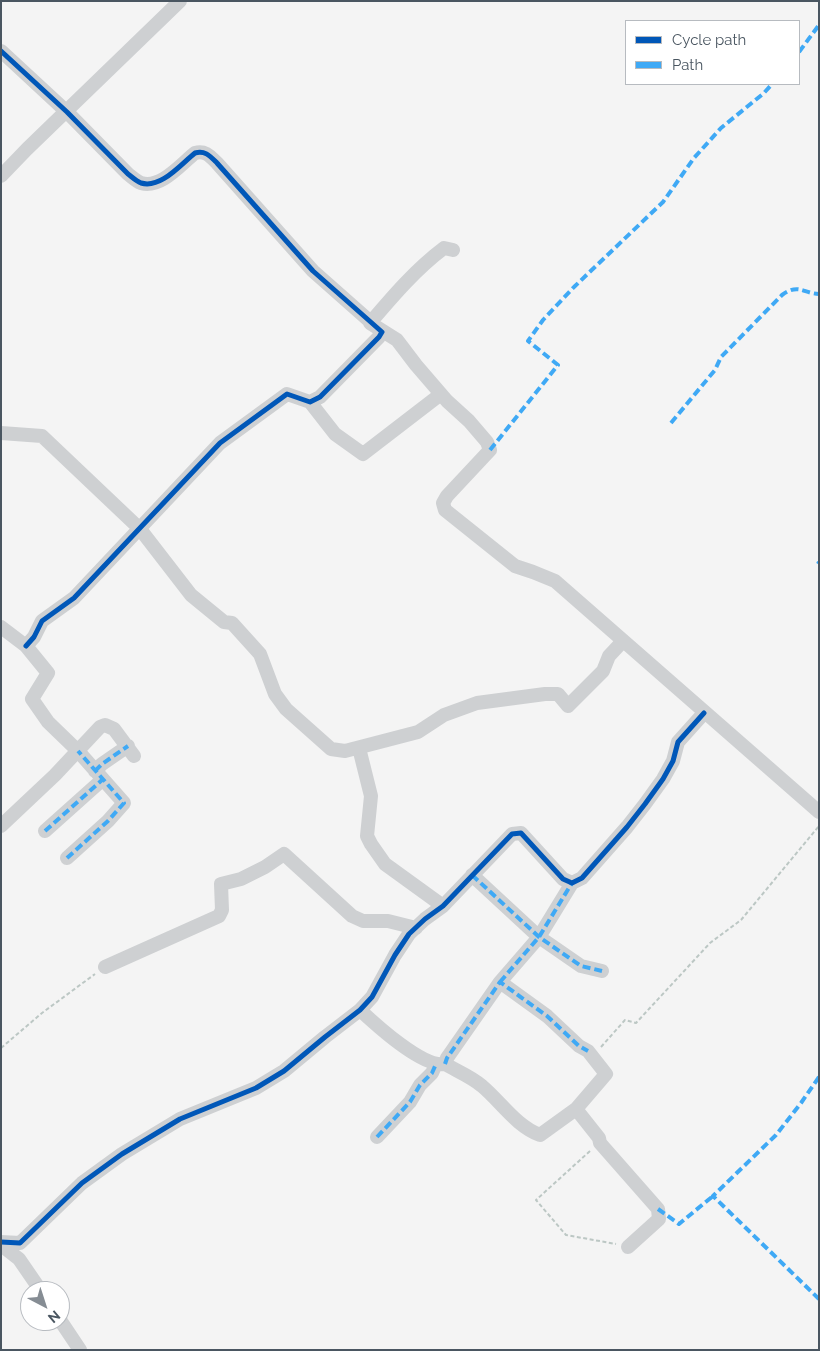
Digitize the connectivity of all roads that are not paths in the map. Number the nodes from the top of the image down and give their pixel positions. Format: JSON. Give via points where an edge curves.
{"nodes":[{"id":1,"x":180,"y":1,"type":"edge"},
{"id":2,"x":1,"y":50,"type":"edge"},
{"id":3,"x":67,"y":112,"type":"junction"},
{"id":4,"x":1,"y":176,"type":"edge"},
{"id":5,"x":453,"y":250,"type":"dead end"},
{"id":6,"x":370,"y":323,"type":"junction"},
{"id":7,"x":441,"y":394,"type":"junction"},
{"id":8,"x":310,"y":402,"type":"junction"},
{"id":9,"x":1,"y":433,"type":"edge"},
{"id":10,"x":140,"y":529,"type":"junction"},
{"id":11,"x":1,"y":628,"type":"edge"},
{"id":12,"x":623,"y":641,"type":"junction"},
{"id":13,"x":26,"y":646,"type":"junction"},
{"id":14,"x":704,"y":713,"type":"junction"},
{"id":15,"x":359,"y":748,"type":"junction"},
{"id":16,"x":78,"y":751,"type":"junction"},
{"id":17,"x":98,"y":776,"type":"junction"},
{"id":18,"x":819,"y":812,"type":"edge"},
{"id":19,"x":1,"y":826,"type":"edge"},
{"id":20,"x":46,"y":831,"type":"dead end"},
{"id":21,"x":67,"y":858,"type":"dead end"},
{"id":22,"x":472,"y":876,"type":"junction"},
{"id":23,"x":572,"y":883,"type":"junction"},
{"id":24,"x":443,"y":906,"type":"junction"},
{"id":25,"x":416,"y":928,"type":"junction"},
{"id":26,"x":539,"y":937,"type":"junction"},
{"id":27,"x":105,"y":966,"type":"road end"},
{"id":28,"x":602,"y":972,"type":"dead end"},
{"id":29,"x":500,"y":982,"type":"junction"},
{"id":30,"x":360,"y":1010,"type":"junction"},
{"id":31,"x":440,"y":1064,"type":"junction"},
{"id":32,"x":576,"y":1109,"type":"junction"},
{"id":33,"x":377,"y":1137,"type":"dead end"},
{"id":34,"x":1,"y":1244,"type":"edge"},
{"id":35,"x":628,"y":1247,"type":"road end"},
{"id":36,"x":34,"y":1281,"type":"edge"},
{"id":37,"x":67,"y":1331,"type":"edge"},
{"id":38,"x":80,"y":1350,"type":"edge"}],
"edges":[{"from":1,"to":3,"type":"street"},
{"from":2,"to":3,"type":"street"},
{"from":3,"to":4,"type":"street"},
{"from":3,"to":6,"type":"street","via":[[139,182],[156,183],[195,152],[207,154],[313,271]]},
{"from":5,"to":6,"type":"street","via":[[444,248],[433,256]]},
{"from":6,"to":7,"type":"street","via":[[397,340]]},
{"from":6,"to":8,"type":"street","via":[[382,332],[379,337],[320,397]]},
{"from":7,"to":8,"type":"street","via":[[363,454],[335,434]]},
{"from":7,"to":12,"type":"street","via":[[475,428],[490,450],[447,496],[444,510],[515,566],[554,581]]},
{"from":8,"to":10,"type":"street","via":[[287,394],[220,443]]},
{"from":9,"to":10,"type":"street","via":[[42,436]]},
{"from":10,"to":13,"type":"street","via":[[74,598],[42,621]]},
{"from":10,"to":15,"type":"street","via":[[191,595],[224,622],[232,623],[260,654],[275,694],[286,709],[331,749],[346,751]]},
{"from":11,"to":13,"type":"street"},
{"from":12,"to":14,"type":"street"},
{"from":12,"to":15,"type":"street","via":[[609,656],[603,671],[568,706],[558,694],[477,702],[418,732]]},
{"from":13,"to":16,"type":"street","via":[[48,673],[32,700],[48,722]]},
{"from":14,"to":18,"type":"street"},
{"from":14,"to":23,"type":"street","via":[[678,742],[673,761],[663,779],[627,827],[588,872]]},
{"from":15,"to":24,"type":"street","via":[[371,796],[367,836],[371,844],[385,864]]},
{"from":16,"to":17,"type":"street"},
{"from":16,"to":17,"type":"street","via":[[105,725],[114,730],[131,751],[102,764]]},
{"from":16,"to":19,"type":"street"},
{"from":17,"to":20,"type":"street"},
{"from":17,"to":21,"type":"street","via":[[124,803]]},
{"from":22,"to":23,"type":"street","via":[[512,834],[521,833],[563,879]]},
{"from":22,"to":24,"type":"street"},
{"from":22,"to":26,"type":"street"},
{"from":23,"to":26,"type":"street"},
{"from":24,"to":25,"type":"street"},
{"from":25,"to":27,"type":"street","via":[[388,921],[363,921],[352,916],[284,854],[242,879],[221,884],[222,910],[219,916]]},
{"from":25,"to":30,"type":"street","via":[[395,955],[372,997]]},
{"from":26,"to":28,"type":"street","via":[[581,966]]},
{"from":26,"to":29,"type":"street"},
{"from":29,"to":31,"type":"street"},
{"from":29,"to":32,"type":"street","via":[[588,1051],[606,1074]]},
{"from":30,"to":31,"type":"street","via":[[414,1054]]},
{"from":30,"to":34,"type":"street","via":[[284,1071],[256,1088],[180,1119],[122,1154],[82,1183],[20,1243]]},
{"from":31,"to":32,"type":"street","via":[[482,1085],[505,1109],[540,1135]]},
{"from":31,"to":33,"type":"street"},
{"from":32,"to":35,"type":"street","via":[[600,1143],[658,1209],[659,1219]]},
{"from":34,"to":36,"type":"street","via":[[19,1259]]},
{"from":37,"to":38,"type":"street"}]}
